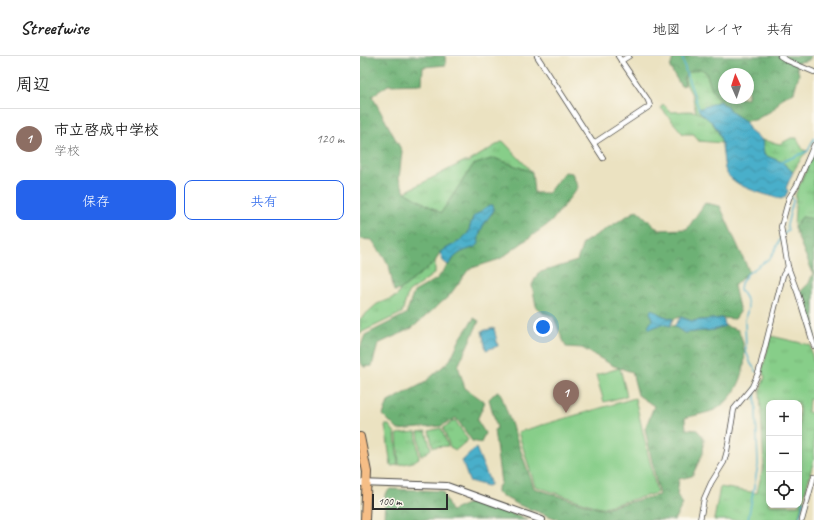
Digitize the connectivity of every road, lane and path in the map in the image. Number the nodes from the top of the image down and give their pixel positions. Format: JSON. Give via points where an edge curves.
{"nodes":[{"id":1,"x":537,"y":56,"type":"edge"},
{"id":2,"x":618,"y":56,"type":"edge"},
{"id":3,"x":629,"y":56,"type":"edge"},
{"id":4,"x":780,"y":56,"type":"edge"},
{"id":5,"x":621,"y":61,"type":"junction"},
{"id":6,"x":814,"y":72,"type":"edge"},
{"id":7,"x":594,"y":143,"type":"junction"},
{"id":8,"x":814,"y":144,"type":"edge"},
{"id":9,"x":603,"y":158,"type":"dead end"},
{"id":10,"x":788,"y":267,"type":"junction"},
{"id":11,"x":814,"y":346,"type":"edge"},
{"id":12,"x":360,"y":438,"type":"edge"},
{"id":13,"x":814,"y":476,"type":"edge"},
{"id":14,"x":364,"y":483,"type":"edge"},
{"id":15,"x":365,"y":520,"type":"edge"},
{"id":16,"x":542,"y":520,"type":"edge"},
{"id":17,"x":700,"y":520,"type":"edge"},
{"id":18,"x":802,"y":520,"type":"edge"}],
"edges":[{"from":1,"to":7,"type":"street"},
{"from":2,"to":5,"type":"street"},
{"from":3,"to":5,"type":"street"},
{"from":4,"to":6,"type":"street","via":[[788,62]]},
{"from":5,"to":7,"type":"street","via":[[650,106]]},
{"from":7,"to":9,"type":"street"},
{"from":8,"to":10,"type":"street","via":[[790,197],[781,227]]},
{"from":10,"to":11,"type":"street"},
{"from":10,"to":17,"type":"street","via":[[781,282],[758,374],[752,387],[734,409],[725,456],[704,499]]},
{"from":12,"to":14,"type":"highway","via":[[365,458]]},
{"from":13,"to":18,"type":"street"},
{"from":14,"to":15,"type":"highway"},
{"from":14,"to":16,"type":"street","via":[[447,486]]}]}
